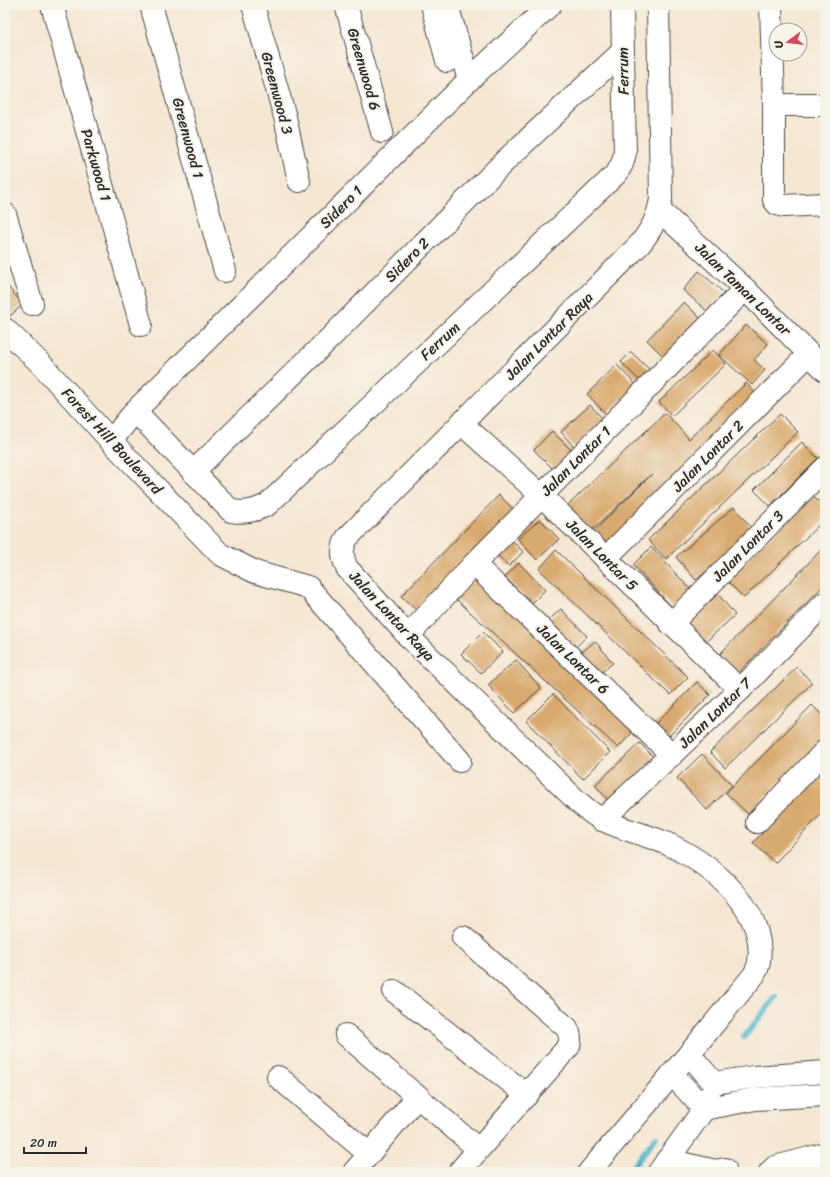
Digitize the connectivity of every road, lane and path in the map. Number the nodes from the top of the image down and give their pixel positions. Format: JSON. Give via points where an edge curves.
{"nodes":[{"id":1,"x":52,"y":5,"type":"edge"},
{"id":2,"x":151,"y":5,"type":"edge"},
{"id":3,"x":253,"y":5,"type":"edge"},
{"id":4,"x":346,"y":5,"type":"edge"},
{"id":5,"x":432,"y":5,"type":"edge"},
{"id":6,"x":447,"y":5,"type":"edge"},
{"id":7,"x":550,"y":5,"type":"edge"},
{"id":8,"x":622,"y":5,"type":"edge"},
{"id":9,"x":658,"y":5,"type":"edge"},
{"id":10,"x":771,"y":5,"type":"edge"},
{"id":11,"x":623,"y":50,"type":"junction"},
{"id":12,"x":447,"y":61,"type":"dead end"},
{"id":13,"x":469,"y":80,"type":"junction"},
{"id":14,"x":774,"y":105,"type":"junction"},
{"id":15,"x":825,"y":105,"type":"edge"},
{"id":16,"x":382,"y":132,"type":"dead end"},
{"id":17,"x":299,"y":181,"type":"dead end"},
{"id":18,"x":825,"y":204,"type":"edge"},
{"id":19,"x":659,"y":210,"type":"junction"},
{"id":20,"x":5,"y":214,"type":"edge"},
{"id":21,"x":225,"y":271,"type":"dead end"},
{"id":22,"x":746,"y":290,"type":"junction"},
{"id":23,"x":32,"y":304,"type":"dead end"},
{"id":24,"x":141,"y":325,"type":"dead end"},
{"id":25,"x":5,"y":329,"type":"edge"},
{"id":26,"x":809,"y":354,"type":"junction"},
{"id":27,"x":825,"y":370,"type":"edge"},
{"id":28,"x":135,"y":411,"type":"junction"},
{"id":29,"x":461,"y":423,"type":"junction"},
{"id":30,"x":110,"y":441,"type":"junction"},
{"id":31,"x":825,"y":468,"type":"edge"},
{"id":32,"x":194,"y":472,"type":"junction"},
{"id":33,"x":542,"y":496,"type":"junction"},
{"id":34,"x":606,"y":558,"type":"junction"},
{"id":35,"x":474,"y":564,"type":"junction"},
{"id":36,"x":825,"y":604,"type":"edge"},
{"id":37,"x":671,"y":624,"type":"junction"},
{"id":38,"x":408,"y":636,"type":"junction"},
{"id":39,"x":740,"y":690,"type":"junction"},
{"id":40,"x":825,"y":751,"type":"edge"},
{"id":41,"x":672,"y":755,"type":"junction"},
{"id":42,"x":460,"y":761,"type":"dead end"},
{"id":43,"x":602,"y":820,"type":"junction"},
{"id":44,"x":757,"y":822,"type":"dead end"},
{"id":45,"x":463,"y":937,"type":"dead end"},
{"id":46,"x":394,"y":991,"type":"dead end"},
{"id":47,"x":346,"y":1035,"type":"dead end"},
{"id":48,"x":689,"y":1054,"type":"junction"},
{"id":49,"x":825,"y":1072,"type":"edge"},
{"id":50,"x":672,"y":1074,"type":"junction"},
{"id":51,"x":278,"y":1077,"type":"dead end"},
{"id":52,"x":714,"y":1083,"type":"junction"},
{"id":53,"x":527,"y":1095,"type":"junction"},
{"id":54,"x":825,"y":1095,"type":"edge"},
{"id":55,"x":418,"y":1096,"type":"junction"},
{"id":56,"x":704,"y":1109,"type":"junction"},
{"id":57,"x":478,"y":1149,"type":"junction"},
{"id":58,"x":369,"y":1154,"type":"junction"},
{"id":59,"x":825,"y":1154,"type":"edge"},
{"id":60,"x":663,"y":1166,"type":"edge"},
{"id":61,"x":725,"y":1169,"type":"dead end"},
{"id":62,"x":354,"y":1172,"type":"edge"},
{"id":63,"x":459,"y":1172,"type":"edge"},
{"id":64,"x":589,"y":1172,"type":"edge"},
{"id":65,"x":770,"y":1172,"type":"edge"}],
"edges":[{"from":1,"to":24,"type":"street","name":"Parkwood 1"},
{"from":2,"to":21,"type":"street","name":"Greenwood 1"},
{"from":3,"to":17,"type":"street","name":"Greenwood 3","via":[[285,117]]},
{"from":4,"to":16,"type":"street","name":"Greenwood 6"},
{"from":5,"to":12,"type":"street"},
{"from":6,"to":13,"type":"street"},
{"from":7,"to":13,"type":"street","name":"Sidero 1"},
{"from":8,"to":11,"type":"street","name":"Ferrum"},
{"from":9,"to":19,"type":"street","name":"Jalan Lontar Raya","via":[[661,182]]},
{"from":10,"to":14,"type":"street"},
{"from":11,"to":32,"type":"street","name":"Sidero 2","via":[[507,159]]},
{"from":11,"to":32,"type":"street","name":"Ferrum","via":[[625,153],[617,173],[267,505],[255,511],[231,511]]},
{"from":13,"to":28,"type":"street","name":"Sidero 1"},
{"from":14,"to":15,"type":"street"},
{"from":14,"to":18,"type":"street","via":[[774,200],[784,206]]},
{"from":19,"to":22,"type":"street","name":"Jalan Taman Lontar"},
{"from":19,"to":29,"type":"street","name":"Jalan Lontar Raya","via":[[651,230],[640,244]]},
{"from":20,"to":23,"type":"street"},
{"from":22,"to":26,"type":"street","name":"Jalan Taman Lontar"},
{"from":22,"to":33,"type":"street","name":"Jalan Lontar 1"},
{"from":25,"to":30,"type":"street","name":"Forest Hill Boulevard","via":[[42,365]]},
{"from":26,"to":27,"type":"street","name":"Jalan Taman Lontar"},
{"from":26,"to":34,"type":"street","name":"Jalan Lontar 2"},
{"from":28,"to":30,"type":"street","name":"Sidero 1"},
{"from":28,"to":32,"type":"street","name":"Ferrum"},
{"from":29,"to":33,"type":"street","name":"Jalan Lontar 5"},
{"from":29,"to":38,"type":"street","name":"Jalan Lontar Raya","via":[[347,538],[342,552],[347,568]]},
{"from":30,"to":42,"type":"street","name":"Forest Hill Boulevard","via":[[220,554],[254,572],[308,587]]},
{"from":31,"to":37,"type":"street","name":"Jalan Lontar 3"},
{"from":33,"to":34,"type":"street","name":"Jalan Lontar 5"},
{"from":33,"to":35,"type":"street","name":"Jalan Lontar 1"},
{"from":34,"to":37,"type":"street","name":"Jalan Lontar 5"},
{"from":35,"to":38,"type":"street","name":"Jalan Lontar 1"},
{"from":35,"to":41,"type":"street","name":"Jalan Lontar 6"},
{"from":36,"to":39,"type":"street","name":"Jalan Lontar 7"},
{"from":37,"to":39,"type":"street","name":"Jalan Lontar 5"},
{"from":38,"to":43,"type":"street","name":"Jalan Lontar Raya","via":[[576,800]]},
{"from":39,"to":41,"type":"street","name":"Jalan Lontar 7"},
{"from":40,"to":44,"type":"street"},
{"from":41,"to":43,"type":"street","name":"Jalan Lontar 7"},
{"from":43,"to":48,"type":"street","name":"Jalan Lontar Raya","via":[[672,846],[694,859],[720,878],[732,891],[755,926],[760,948],[759,962],[754,975]]},
{"from":45,"to":53,"type":"street","via":[[569,1032],[569,1046]]},
{"from":46,"to":53,"type":"street"},
{"from":47,"to":55,"type":"street"},
{"from":48,"to":50,"type":"street","name":"Jalan Lontar Raya"},
{"from":48,"to":52,"type":"street"},
{"from":49,"to":52,"type":"street","via":[[754,1077]]},
{"from":50,"to":56,"type":"street"},
{"from":50,"to":64,"type":"street","name":"Jalan Lontar Raya"},
{"from":51,"to":58,"type":"street"},
{"from":52,"to":56,"type":"street"},
{"from":53,"to":57,"type":"street"},
{"from":54,"to":56,"type":"street","via":[[755,1099]]},
{"from":55,"to":57,"type":"street"},
{"from":55,"to":58,"type":"street"},
{"from":56,"to":60,"type":"street"},
{"from":57,"to":63,"type":"street"},
{"from":58,"to":62,"type":"street"},
{"from":59,"to":65,"type":"street","via":[[775,1167]]},
{"from":60,"to":61,"type":"street","via":[[716,1171]]}]}
